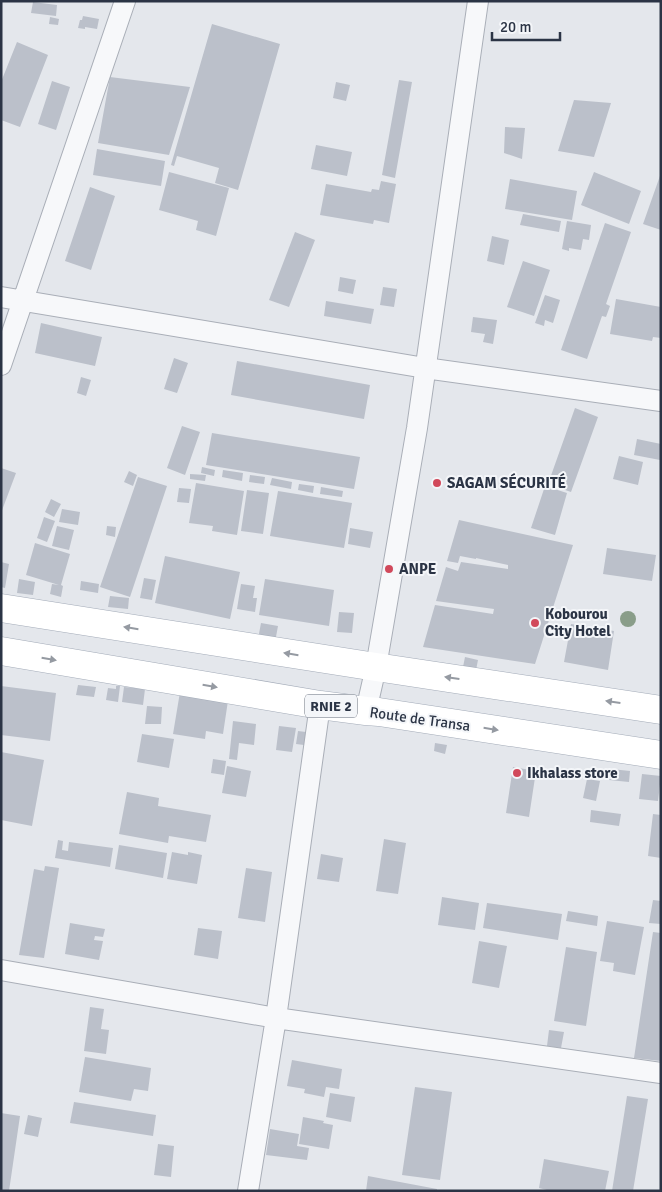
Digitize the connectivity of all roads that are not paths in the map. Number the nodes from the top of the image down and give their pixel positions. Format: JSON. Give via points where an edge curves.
{"nodes":[{"id":1,"x":125,"y":1,"type":"edge"},
{"id":2,"x":478,"y":1,"type":"edge"},
{"id":3,"x":1,"y":297,"type":"edge"},
{"id":4,"x":24,"y":301,"type":"junction"},
{"id":5,"x":1,"y":364,"type":"edge"},
{"id":6,"x":425,"y":368,"type":"junction"},
{"id":7,"x":661,"y":401,"type":"edge"},
{"id":8,"x":1,"y":608,"type":"edge"},
{"id":9,"x":1,"y":651,"type":"edge"},
{"id":10,"x":376,"y":667,"type":"junction"},
{"id":11,"x":320,"y":704,"type":"junction"},
{"id":12,"x":661,"y":710,"type":"edge"},
{"id":13,"x":366,"y":711,"type":"junction"},
{"id":14,"x":661,"y":755,"type":"edge"},
{"id":15,"x":1,"y":970,"type":"edge"},
{"id":16,"x":276,"y":1018,"type":"junction"},
{"id":17,"x":661,"y":1073,"type":"edge"},
{"id":18,"x":248,"y":1191,"type":"edge"}],
"edges":[{"from":1,"to":4,"type":"street"},
{"from":2,"to":6,"type":"street"},
{"from":3,"to":4,"type":"street"},
{"from":4,"to":5,"type":"street"},
{"from":4,"to":6,"type":"street"},
{"from":6,"to":7,"type":"street"},
{"from":6,"to":10,"type":"street"},
{"from":10,"to":8,"type":"main road","one_way":true},
{"from":9,"to":11,"type":"main road","name":"Route de Transa","number":"RNIE 2","one_way":true},
{"from":12,"to":10,"type":"main road","one_way":true},
{"from":10,"to":13,"type":"street"},
{"from":11,"to":13,"type":"main road","name":"Route de Transa","number":"RNIE 2"},
{"from":11,"to":16,"type":"street"},
{"from":13,"to":14,"type":"main road","name":"Route de Transa","number":"RNIE 2","one_way":true},
{"from":15,"to":16,"type":"street"},
{"from":16,"to":17,"type":"street"},
{"from":16,"to":18,"type":"street"}]}
